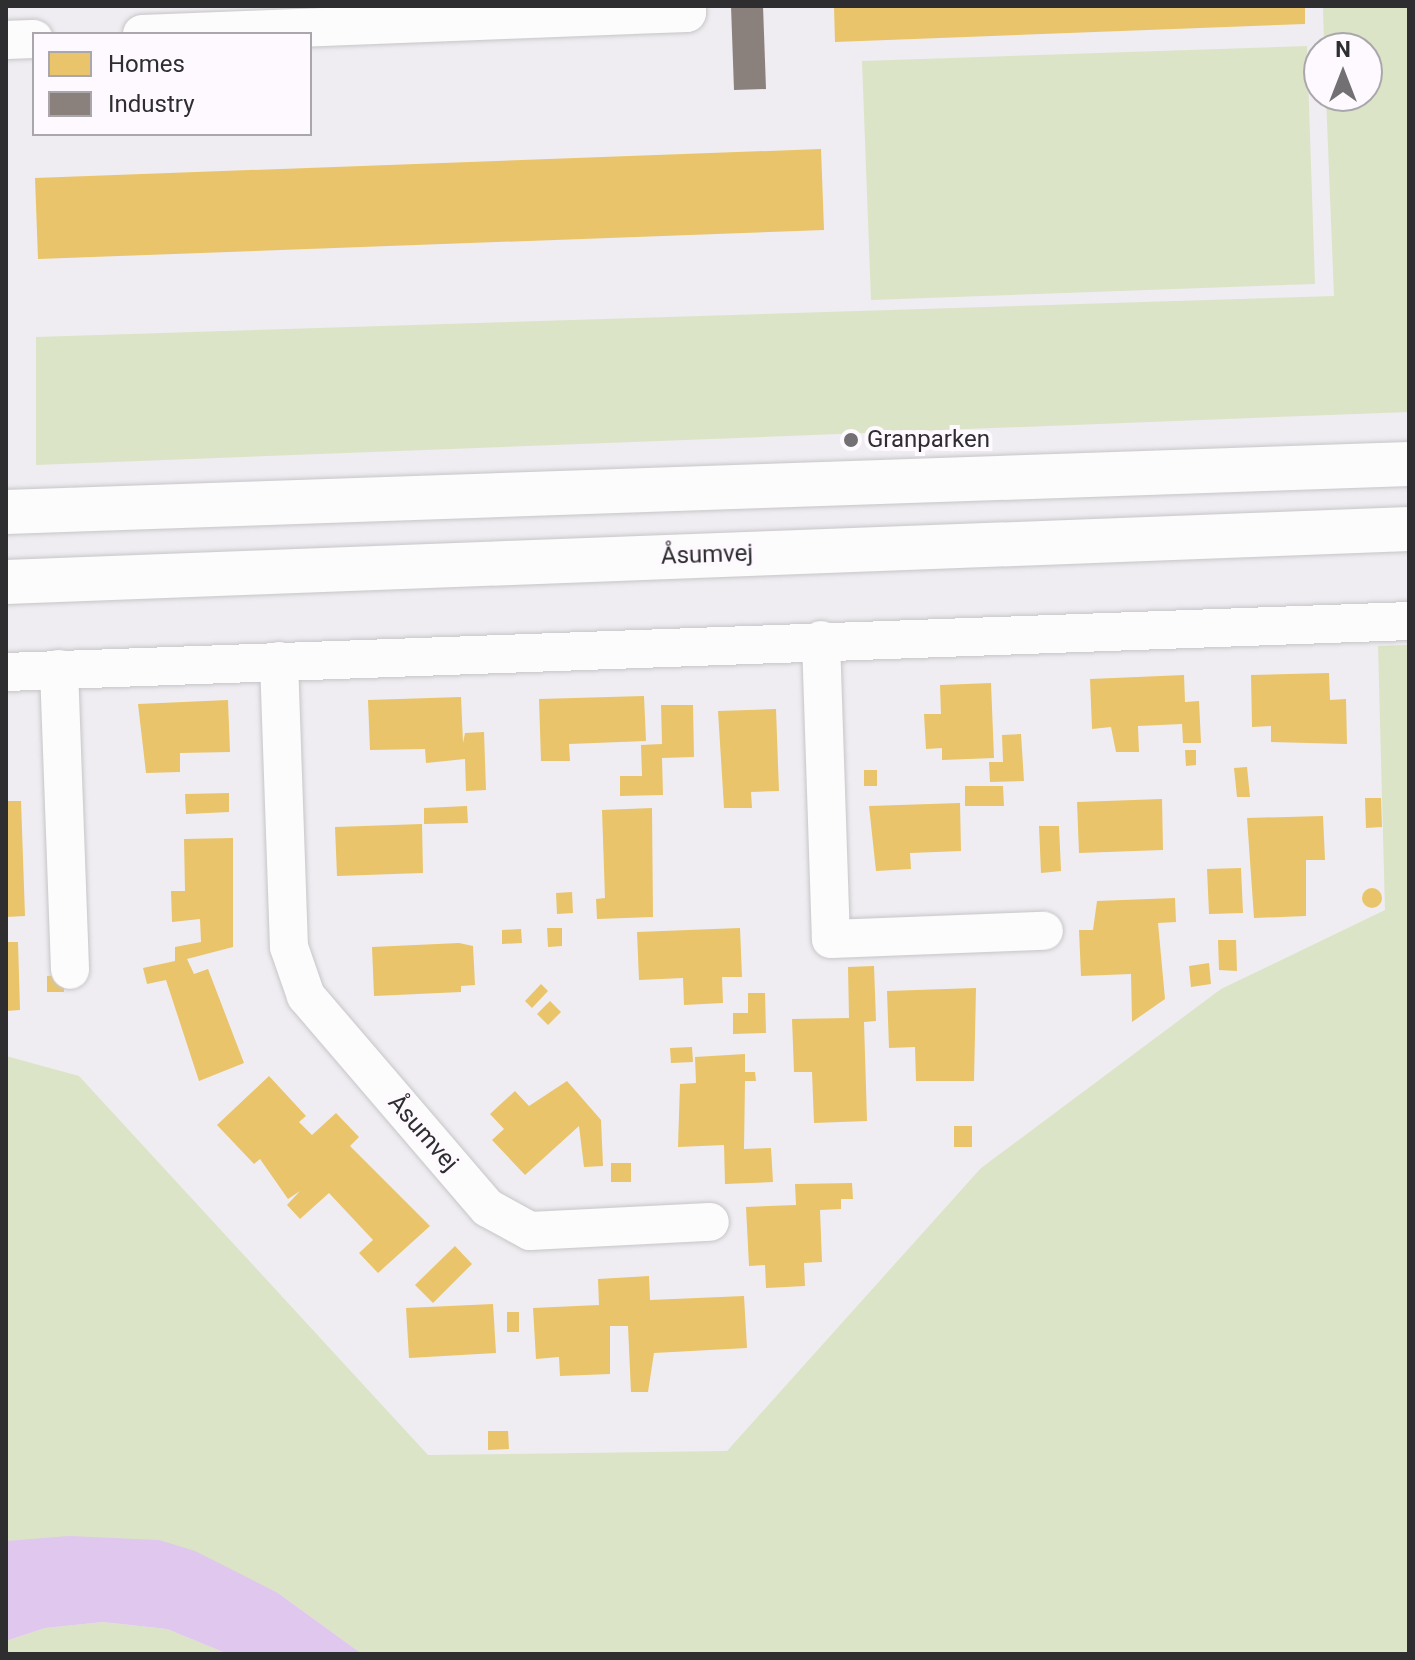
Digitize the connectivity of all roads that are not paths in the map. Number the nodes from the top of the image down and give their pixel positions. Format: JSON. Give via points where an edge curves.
{"nodes":[{"id":1,"x":687,"y":6,"type":"edge"},
{"id":2,"x":194,"y":32,"type":"edge"},
{"id":3,"x":32,"y":39,"type":"edge"},
{"id":4,"x":6,"y":40,"type":"edge"},
{"id":5,"x":1409,"y":464,"type":"edge"},
{"id":6,"x":6,"y":512,"type":"edge"},
{"id":7,"x":1409,"y":529,"type":"edge"},
{"id":8,"x":6,"y":582,"type":"edge"},
{"id":9,"x":1409,"y":621,"type":"edge"},
{"id":10,"x":821,"y":640,"type":"junction"},
{"id":11,"x":279,"y":661,"type":"junction"},
{"id":12,"x":59,"y":669,"type":"junction"},
{"id":13,"x":6,"y":672,"type":"edge"},
{"id":14,"x":1044,"y":931,"type":"dead end"},
{"id":15,"x":70,"y":970,"type":"dead end"},
{"id":16,"x":710,"y":1222,"type":"dead end"}],
"edges":[{"from":1,"to":2,"type":"street","via":[[687,13]]},
{"from":3,"to":4,"type":"street"},
{"from":5,"to":6,"type":"street"},
{"from":7,"to":8,"type":"street","name":"Åsumvej"},
{"from":9,"to":10,"type":"street"},
{"from":10,"to":11,"type":"street"},
{"from":10,"to":14,"type":"street","via":[[831,939]]},
{"from":11,"to":12,"type":"street"},
{"from":11,"to":16,"type":"street","name":"Åsumvej","via":[[289,947],[306,996],[488,1208],[530,1231]]},
{"from":12,"to":13,"type":"street"},
{"from":12,"to":15,"type":"street"}]}
